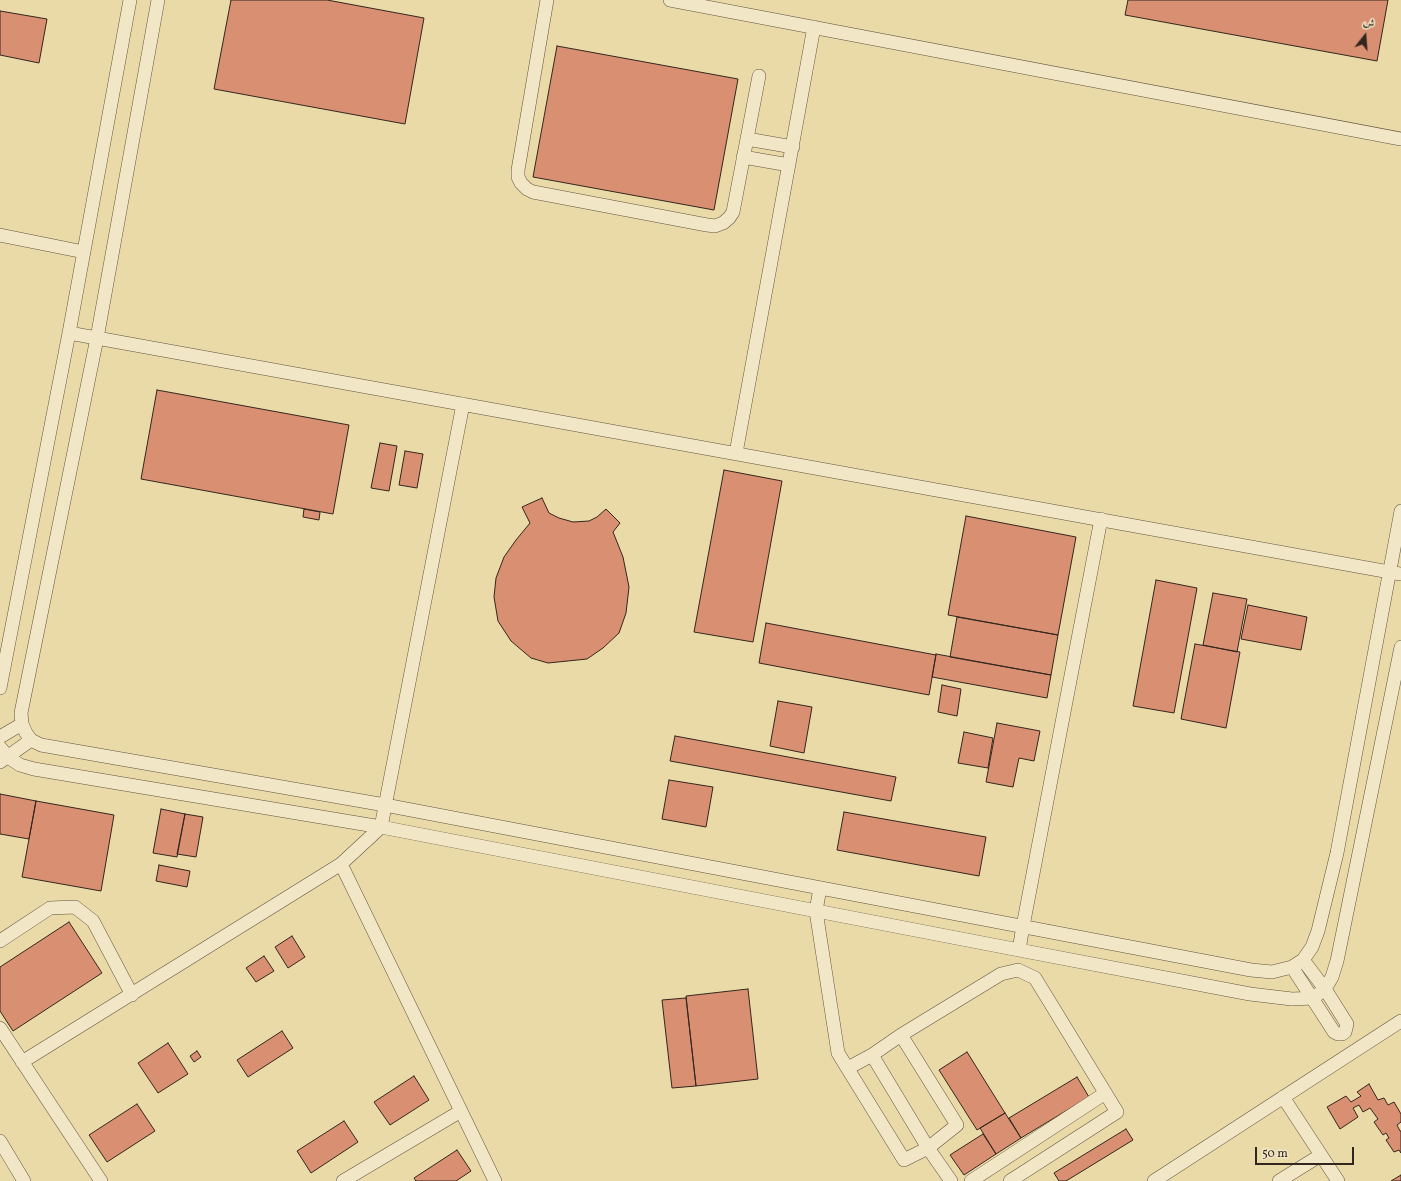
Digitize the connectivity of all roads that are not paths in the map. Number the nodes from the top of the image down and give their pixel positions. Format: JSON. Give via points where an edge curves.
{"nodes":[{"id":1,"x":130,"y":0,"type":"edge"},
{"id":2,"x":158,"y":0,"type":"edge"},
{"id":3,"x":547,"y":0,"type":"edge"},
{"id":4,"x":670,"y":0,"type":"edge"},
{"id":5,"x":814,"y":28,"type":"junction"},
{"id":6,"x":759,"y":76,"type":"dead end"},
{"id":7,"x":747,"y":139,"type":"junction"},
{"id":8,"x":1401,"y":139,"type":"edge"},
{"id":9,"x":793,"y":147,"type":"junction"},
{"id":10,"x":743,"y":157,"type":"junction"},
{"id":11,"x":789,"y":165,"type":"junction"},
{"id":12,"x":0,"y":235,"type":"edge"},
{"id":13,"x":84,"y":252,"type":"junction"},
{"id":14,"x":69,"y":333,"type":"junction"},
{"id":15,"x":97,"y":338,"type":"junction"},
{"id":16,"x":463,"y":404,"type":"junction"},
{"id":17,"x":736,"y":453,"type":"junction"},
{"id":18,"x":1401,"y":511,"type":"edge"},
{"id":19,"x":1101,"y":519,"type":"junction"},
{"id":20,"x":1395,"y":573,"type":"edge"},
{"id":21,"x":1401,"y":647,"type":"edge"},
{"id":22,"x":0,"y":688,"type":"edge"},
{"id":23,"x":22,"y":724,"type":"junction"},
{"id":24,"x":0,"y":737,"type":"edge"},
{"id":25,"x":31,"y":740,"type":"junction"},
{"id":26,"x":3,"y":756,"type":"edge"},
{"id":27,"x":385,"y":805,"type":"junction"},
{"id":28,"x":381,"y":827,"type":"junction"},
{"id":29,"x":341,"y":864,"type":"junction"},
{"id":30,"x":820,"y":888,"type":"junction"},
{"id":31,"x":816,"y":911,"type":"junction"},
{"id":32,"x":1023,"y":926,"type":"junction"},
{"id":33,"x":0,"y":940,"type":"edge"},
{"id":34,"x":1020,"y":950,"type":"junction"},
{"id":35,"x":1303,"y":960,"type":"junction"},
{"id":36,"x":1292,"y":967,"type":"junction"},
{"id":37,"x":1325,"y":989,"type":"junction"},
{"id":38,"x":132,"y":995,"type":"junction"},
{"id":39,"x":1312,"y":998,"type":"junction"},
{"id":40,"x":1401,"y":1021,"type":"edge"},
{"id":41,"x":0,"y":1028,"type":"edge"},
{"id":42,"x":901,"y":1035,"type":"junction"},
{"id":43,"x":872,"y":1055,"type":"junction"},
{"id":44,"x":22,"y":1062,"type":"junction"},
{"id":45,"x":848,"y":1068,"type":"junction"},
{"id":46,"x":1104,"y":1094,"type":"junction"},
{"id":47,"x":1283,"y":1097,"type":"junction"},
{"id":48,"x":461,"y":1111,"type":"junction"},
{"id":49,"x":0,"y":1141,"type":"edge"},
{"id":50,"x":928,"y":1148,"type":"junction"},
{"id":51,"x":1321,"y":1155,"type":"junction"},
{"id":52,"x":24,"y":1181,"type":"edge"},
{"id":53,"x":101,"y":1181,"type":"edge"},
{"id":54,"x":343,"y":1181,"type":"edge"},
{"id":55,"x":495,"y":1181,"type":"edge"},
{"id":56,"x":951,"y":1181,"type":"edge"},
{"id":57,"x":971,"y":1181,"type":"edge"},
{"id":58,"x":1010,"y":1181,"type":"edge"},
{"id":59,"x":1154,"y":1181,"type":"edge"},
{"id":60,"x":1279,"y":1181,"type":"edge"},
{"id":61,"x":1338,"y":1181,"type":"edge"}],
"edges":[{"from":1,"to":13,"type":"street"},
{"from":2,"to":15,"type":"street"},
{"from":3,"to":10,"type":"street","via":[[518,170],[518,177],[527,189],[715,226],[723,224],[733,212]]},
{"from":4,"to":5,"type":"street"},
{"from":5,"to":8,"type":"street"},
{"from":5,"to":9,"type":"street"},
{"from":6,"to":7,"type":"street"},
{"from":7,"to":9,"type":"street"},
{"from":7,"to":10,"type":"street"},
{"from":9,"to":11,"type":"street"},
{"from":10,"to":11,"type":"street"},
{"from":11,"to":17,"type":"street"},
{"from":12,"to":13,"type":"street"},
{"from":13,"to":14,"type":"street"},
{"from":14,"to":15,"type":"street"},
{"from":14,"to":22,"type":"street"},
{"from":15,"to":16,"type":"street"},
{"from":15,"to":23,"type":"street","via":[[23,702]]},
{"from":16,"to":17,"type":"street"},
{"from":16,"to":27,"type":"street"},
{"from":17,"to":19,"type":"street"},
{"from":18,"to":20,"type":"street"},
{"from":19,"to":20,"type":"street"},
{"from":19,"to":32,"type":"street"},
{"from":20,"to":35,"type":"street","via":[[1337,852],[1318,930],[1312,948]]},
{"from":21,"to":37,"type":"street","via":[[1342,940],[1332,977]]},
{"from":23,"to":24,"type":"street"},
{"from":23,"to":25,"type":"street"},
{"from":25,"to":26,"type":"street"},
{"from":25,"to":27,"type":"street","via":[[41,745]]},
{"from":26,"to":28,"type":"street","via":[[34,769]]},
{"from":27,"to":28,"type":"street"},
{"from":27,"to":30,"type":"street"},
{"from":28,"to":29,"type":"street"},
{"from":28,"to":31,"type":"street"},
{"from":29,"to":38,"type":"street"},
{"from":29,"to":48,"type":"street"},
{"from":30,"to":31,"type":"street"},
{"from":30,"to":32,"type":"street"},
{"from":31,"to":34,"type":"street"},
{"from":31,"to":45,"type":"street","via":[[838,1053]]},
{"from":32,"to":34,"type":"street"},
{"from":32,"to":36,"type":"street","via":[[1251,970],[1272,972]]},
{"from":33,"to":38,"type":"street","via":[[50,908],[75,907],[93,921]]},
{"from":34,"to":39,"type":"street","via":[[1250,994],[1292,1000]]},
{"from":35,"to":36,"type":"street"},
{"from":35,"to":37,"type":"street"},
{"from":36,"to":39,"type":"street"},
{"from":37,"to":39,"type":"street"},
{"from":37,"to":39,"type":"street","via":[[1347,1024],[1346,1032],[1334,1032]]},
{"from":38,"to":44,"type":"street"},
{"from":40,"to":47,"type":"street"},
{"from":41,"to":44,"type":"street"},
{"from":42,"to":43,"type":"street"},
{"from":42,"to":46,"type":"street","via":[[1001,974],[1018,970],[1035,978]]},
{"from":42,"to":50,"type":"street","via":[[957,1125]]},
{"from":43,"to":45,"type":"street"},
{"from":43,"to":50,"type":"street"},
{"from":44,"to":53,"type":"street"},
{"from":45,"to":50,"type":"street","via":[[904,1160]]},
{"from":46,"to":57,"type":"street"},
{"from":46,"to":58,"type":"street","via":[[1117,1112]]},
{"from":47,"to":51,"type":"street"},
{"from":47,"to":59,"type":"street"},
{"from":48,"to":54,"type":"street"},
{"from":48,"to":55,"type":"street"},
{"from":49,"to":52,"type":"street"},
{"from":50,"to":56,"type":"street"},
{"from":51,"to":60,"type":"street"},
{"from":51,"to":61,"type":"street"}]}
